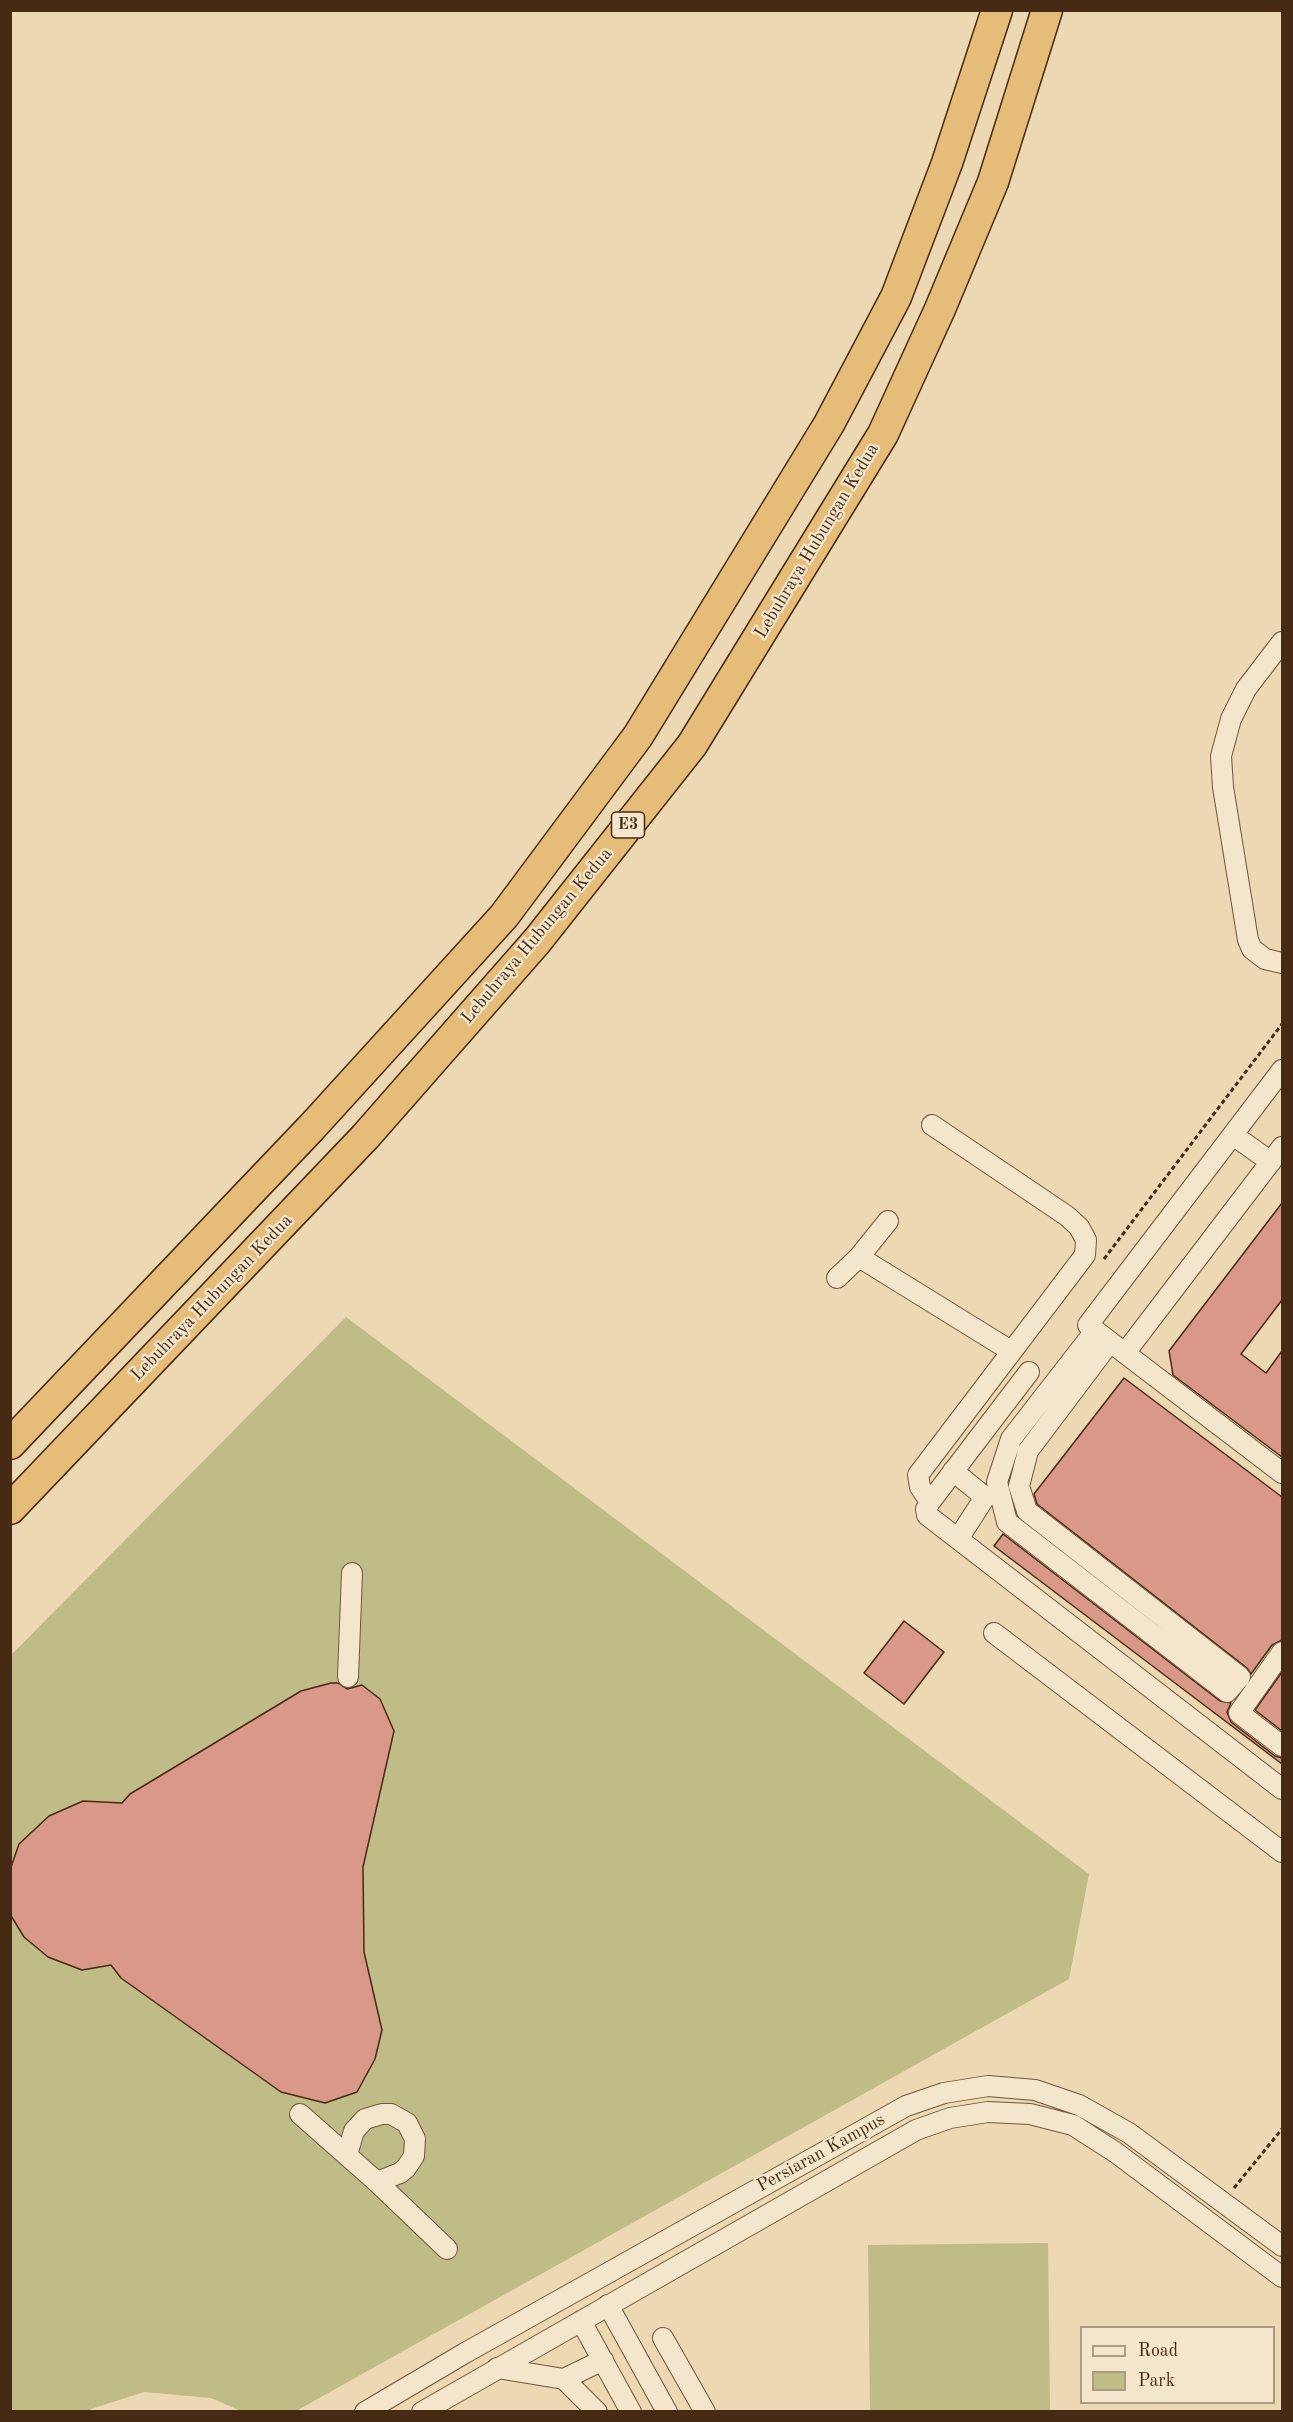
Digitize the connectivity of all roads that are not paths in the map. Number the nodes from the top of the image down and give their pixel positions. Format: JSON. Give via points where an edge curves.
{"nodes":[{"id":1,"x":997,"y":10,"type":"edge"},
{"id":2,"x":1047,"y":10,"type":"edge"},
{"id":3,"x":1282,"y":642,"type":"edge"},
{"id":4,"x":1282,"y":963,"type":"edge"},
{"id":5,"x":1282,"y":1070,"type":"edge"},
{"id":6,"x":932,"y":1125,"type":"dead end"},
{"id":7,"x":1233,"y":1135,"type":"junction"},
{"id":8,"x":1276,"y":1155,"type":"edge"},
{"id":9,"x":888,"y":1221,"type":"dead end"},
{"id":10,"x":859,"y":1257,"type":"junction"},
{"id":11,"x":837,"y":1278,"type":"dead end"},
{"id":12,"x":1110,"y":1342,"type":"junction"},
{"id":13,"x":1011,"y":1351,"type":"junction"},
{"id":14,"x":1029,"y":1372,"type":"dead end"},
{"id":15,"x":10,"y":1444,"type":"edge"},
{"id":16,"x":953,"y":1471,"type":"junction"},
{"id":17,"x":1282,"y":1473,"type":"edge"},
{"id":18,"x":930,"y":1502,"type":"junction"},
{"id":19,"x":10,"y":1509,"type":"edge"},
{"id":20,"x":958,"y":1539,"type":"junction"},
{"id":21,"x":352,"y":1574,"type":"dead end"},
{"id":22,"x":994,"y":1633,"type":"dead end"},
{"id":23,"x":1282,"y":1652,"type":"edge"},
{"id":24,"x":348,"y":1677,"type":"dead end"},
{"id":25,"x":1282,"y":1746,"type":"edge"},
{"id":26,"x":1282,"y":1789,"type":"edge"},
{"id":27,"x":1282,"y":1852,"type":"edge"},
{"id":28,"x":300,"y":2114,"type":"dead end"},
{"id":29,"x":347,"y":2155,"type":"junction"},
{"id":30,"x":377,"y":2182,"type":"junction"},
{"id":31,"x":1282,"y":2246,"type":"edge"},
{"id":32,"x":447,"y":2249,"type":"dead end"},
{"id":33,"x":1282,"y":2277,"type":"edge"},
{"id":34,"x":608,"y":2305,"type":"junction"},
{"id":35,"x":581,"y":2321,"type":"junction"},
{"id":36,"x":663,"y":2338,"type":"dead end"},
{"id":37,"x":603,"y":2360,"type":"junction"},
{"id":38,"x":497,"y":2368,"type":"junction"},
{"id":39,"x":564,"y":2379,"type":"junction"},
{"id":40,"x":428,"y":2410,"type":"edge"},
{"id":41,"x":365,"y":2412,"type":"edge"},
{"id":42,"x":597,"y":2412,"type":"edge"},
{"id":43,"x":631,"y":2412,"type":"edge"},
{"id":44,"x":667,"y":2412,"type":"edge"},
{"id":45,"x":705,"y":2412,"type":"edge"}],
"edges":[{"from":1,"to":15,"type":"highway","number":"E3","via":[[947,163],[896,297],[829,424],[638,736],[504,916],[311,1128]]},
{"from":2,"to":19,"type":"highway","name":"Lebuhraya Hubungan Kedua","number":"E3","via":[[993,182],[883,434],[692,745],[537,941],[364,1137]]},
{"from":3,"to":4,"type":"street","via":[[1246,689],[1230,719],[1221,756],[1248,940],[1252,949],[1265,959]]},
{"from":5,"to":7,"type":"street"},
{"from":6,"to":13,"type":"street","via":[[1067,1216],[1086,1240],[1085,1255]]},
{"from":7,"to":8,"type":"street"},
{"from":7,"to":12,"type":"street"},
{"from":8,"to":12,"type":"street"},
{"from":9,"to":10,"type":"street"},
{"from":10,"to":11,"type":"street"},
{"from":10,"to":13,"type":"street"},
{"from":12,"to":12,"type":"street","via":[[1028,1451],[1019,1486],[1027,1511],[1240,1677],[1227,1692],[1008,1522],[997,1482],[1011,1439]]},
{"from":12,"to":17,"type":"street"},
{"from":13,"to":18,"type":"street","via":[[918,1475],[920,1487]]},
{"from":14,"to":16,"type":"street"},
{"from":16,"to":18,"type":"street"},
{"from":16,"to":20,"type":"street","via":[[985,1497]]},
{"from":18,"to":20,"type":"street","via":[[927,1515]]},
{"from":20,"to":26,"type":"street"},
{"from":21,"to":24,"type":"street"},
{"from":22,"to":27,"type":"street"},
{"from":23,"to":25,"type":"street","via":[[1239,1713]]},
{"from":28,"to":29,"type":"street"},
{"from":29,"to":30,"type":"street"},
{"from":29,"to":30,"type":"street","via":[[354,2132],[365,2120],[391,2114],[406,2123],[415,2139],[414,2156],[400,2173]]},
{"from":30,"to":32,"type":"street"},
{"from":31,"to":41,"type":"street","name":"Persiaran Kampus","via":[[1129,2133],[1080,2105],[1035,2090],[988,2086],[906,2106]]},
{"from":33,"to":34,"type":"street","name":"Persiaran Kampus","via":[[1115,2151],[1072,2125],[1030,2114],[988,2112],[950,2118],[916,2130]]},
{"from":34,"to":35,"type":"street","name":"Persiaran Kampus"},
{"from":34,"to":44,"type":"street"},
{"from":35,"to":37,"type":"street"},
{"from":35,"to":38,"type":"street","name":"Persiaran Kampus"},
{"from":36,"to":45,"type":"street"},
{"from":37,"to":39,"type":"street"},
{"from":37,"to":43,"type":"street"},
{"from":38,"to":39,"type":"street"},
{"from":38,"to":40,"type":"street","name":"Persiaran Kampus"},
{"from":39,"to":42,"type":"street"}]}
